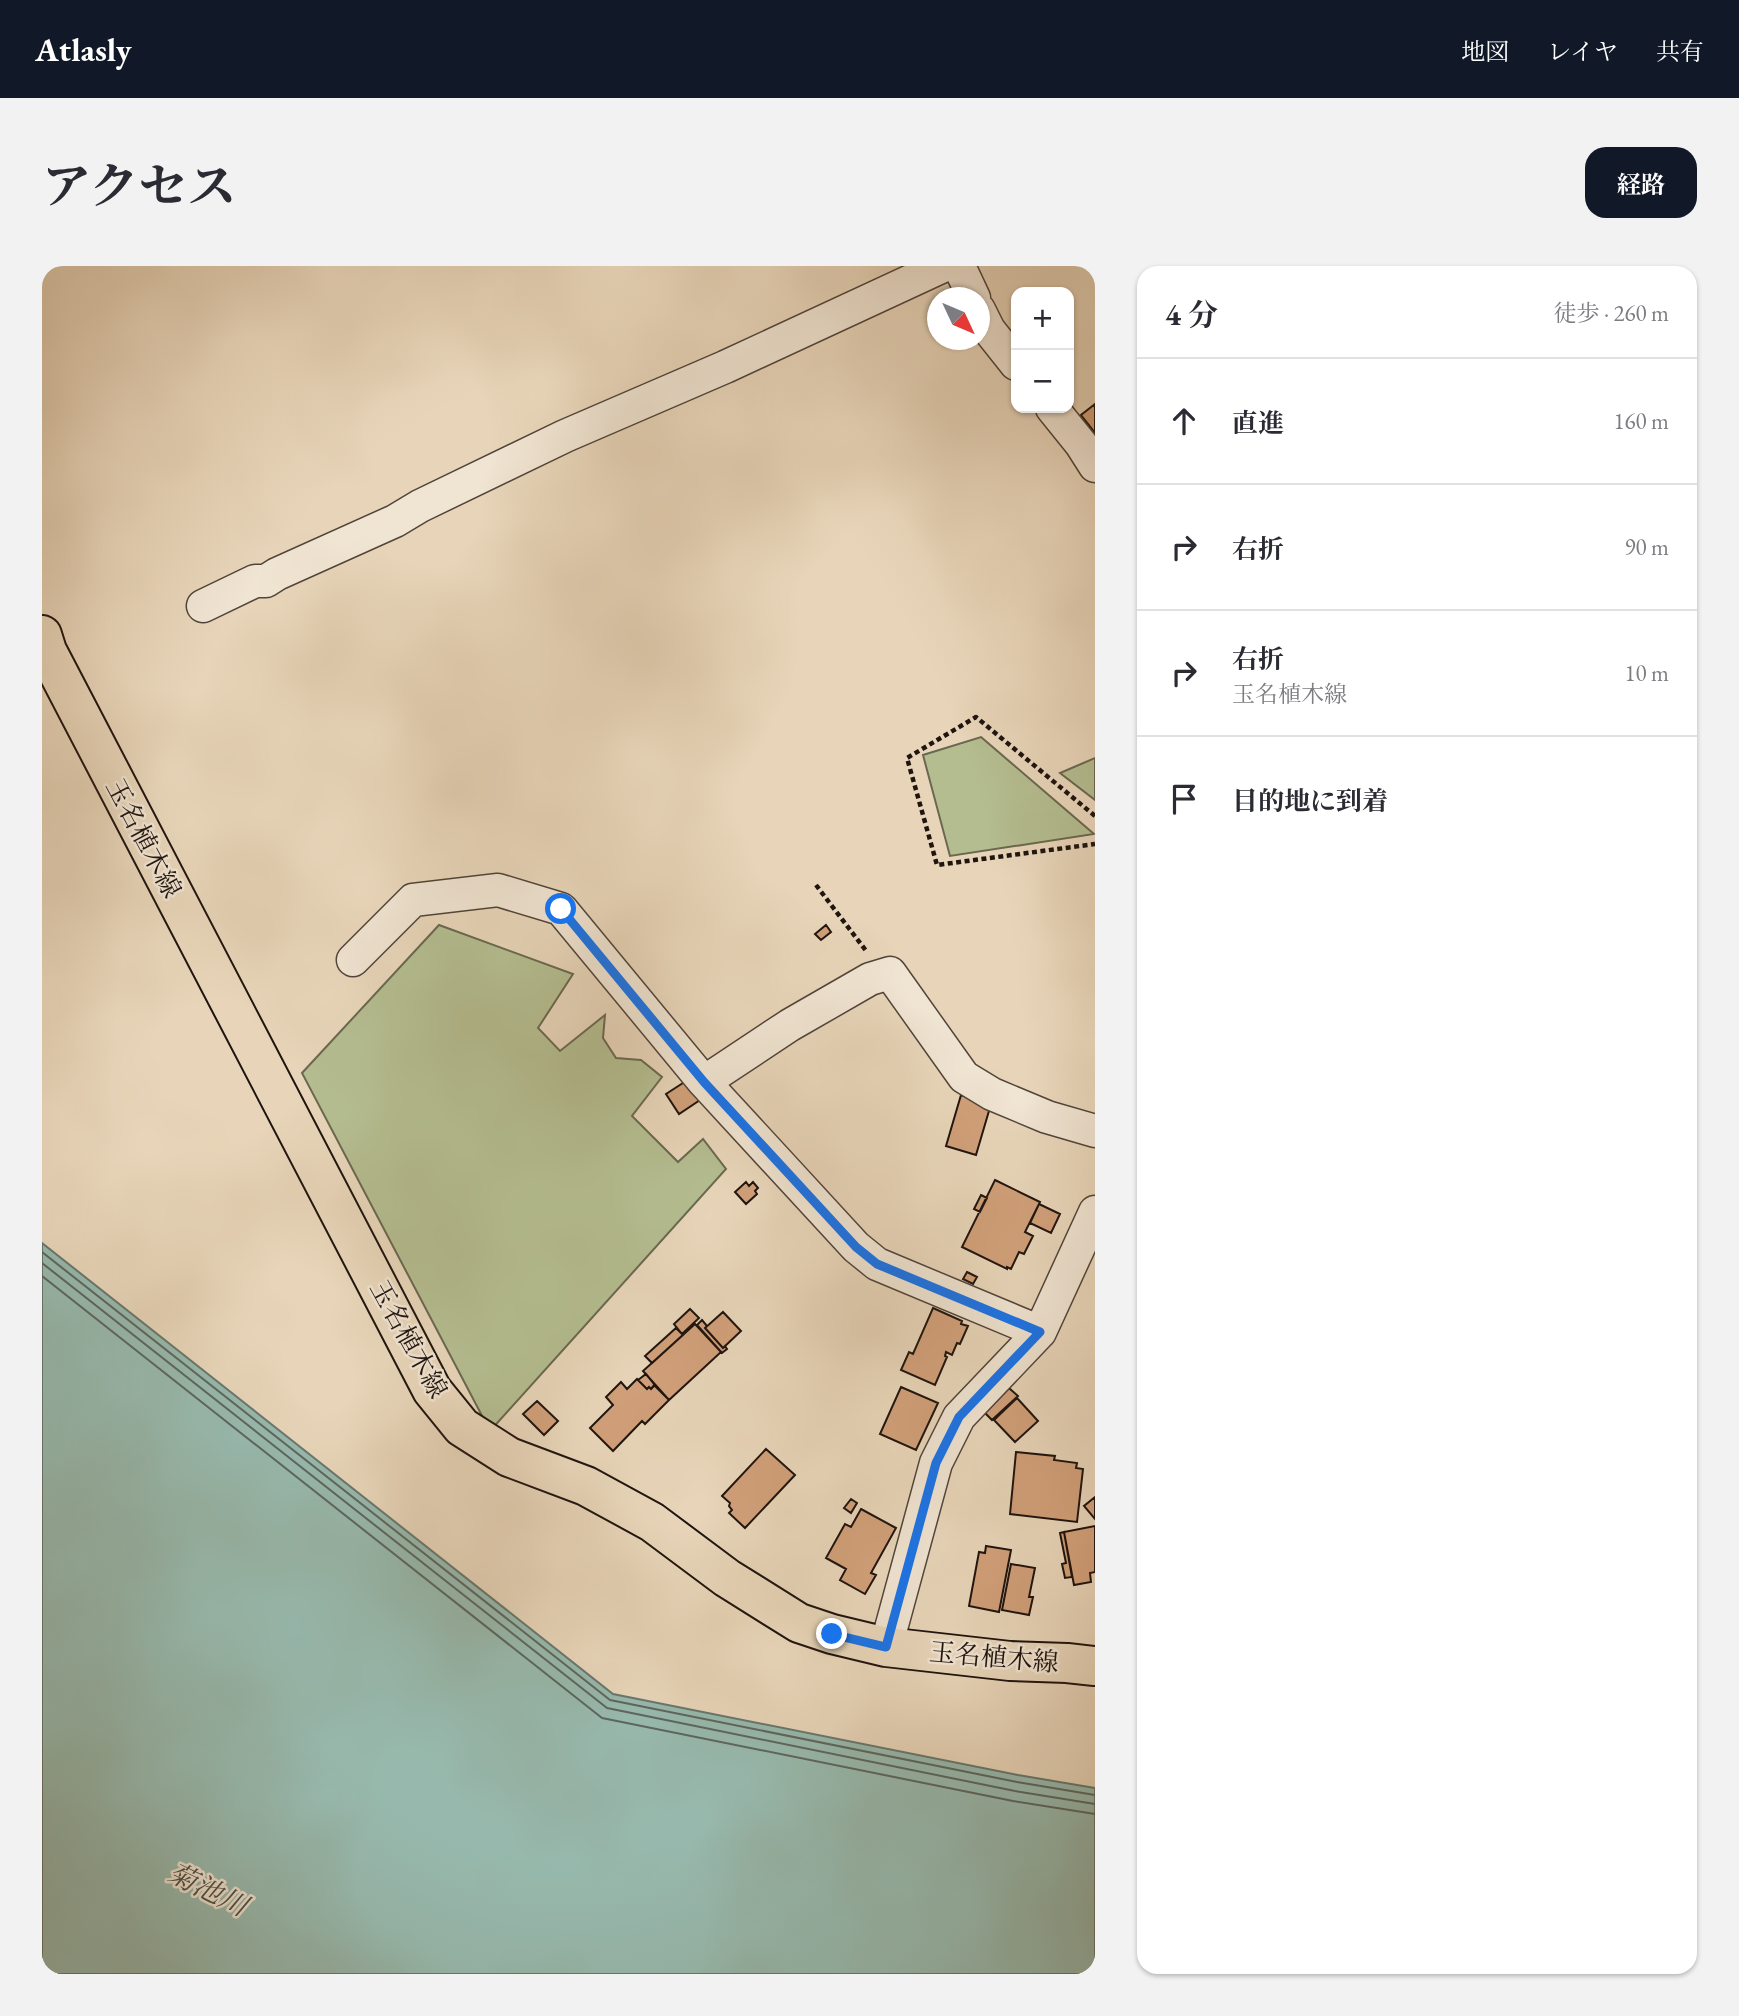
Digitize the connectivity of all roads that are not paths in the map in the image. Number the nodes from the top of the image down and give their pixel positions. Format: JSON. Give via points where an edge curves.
{"nodes":[{"id":1,"x":943,"y":266,"type":"edge"},
{"id":2,"x":959,"y":266,"type":"edge"},
{"id":3,"x":969,"y":287,"type":"edge"},
{"id":4,"x":990,"y":331,"type":"edge"},
{"id":5,"x":1011,"y":358,"type":"edge"},
{"id":6,"x":1056,"y":413,"type":"edge"},
{"id":7,"x":1095,"y":466,"type":"edge"},
{"id":8,"x":203,"y":606,"type":"dead end"},
{"id":9,"x":42,"y":635,"type":"edge"},
{"id":10,"x":353,"y":960,"type":"dead end"},
{"id":11,"x":704,"y":1082,"type":"junction"},
{"id":12,"x":1095,"y":1131,"type":"edge"},
{"id":13,"x":1095,"y":1212,"type":"edge"},
{"id":14,"x":1040,"y":1332,"type":"junction"},
{"id":15,"x":886,"y":1647,"type":"junction"},
{"id":16,"x":1086,"y":1660,"type":"edge"}],
"edges":[{"from":1,"to":8,"type":"street"},
{"from":2,"to":3,"type":"street"},
{"from":4,"to":5,"type":"street"},
{"from":6,"to":7,"type":"street"},
{"from":9,"to":15,"type":"main road","name":"玉名植木線","via":[[432,1390],[462,1427],[509,1457],[586,1486],[652,1522],[727,1578],[799,1623]]},
{"from":10,"to":11,"type":"street","via":[[413,900],[498,890],[561,909]]},
{"from":11,"to":12,"type":"street","via":[[790,1025],[870,979],[890,973],[964,1077],[1047,1117]]},
{"from":11,"to":14,"type":"street","via":[[856,1247],[877,1264]]},
{"from":13,"to":14,"type":"street"},
{"from":14,"to":15,"type":"street","via":[[959,1417],[936,1463]]},
{"from":15,"to":16,"type":"main road","name":"玉名植木線","via":[[1010,1661]]}]}
